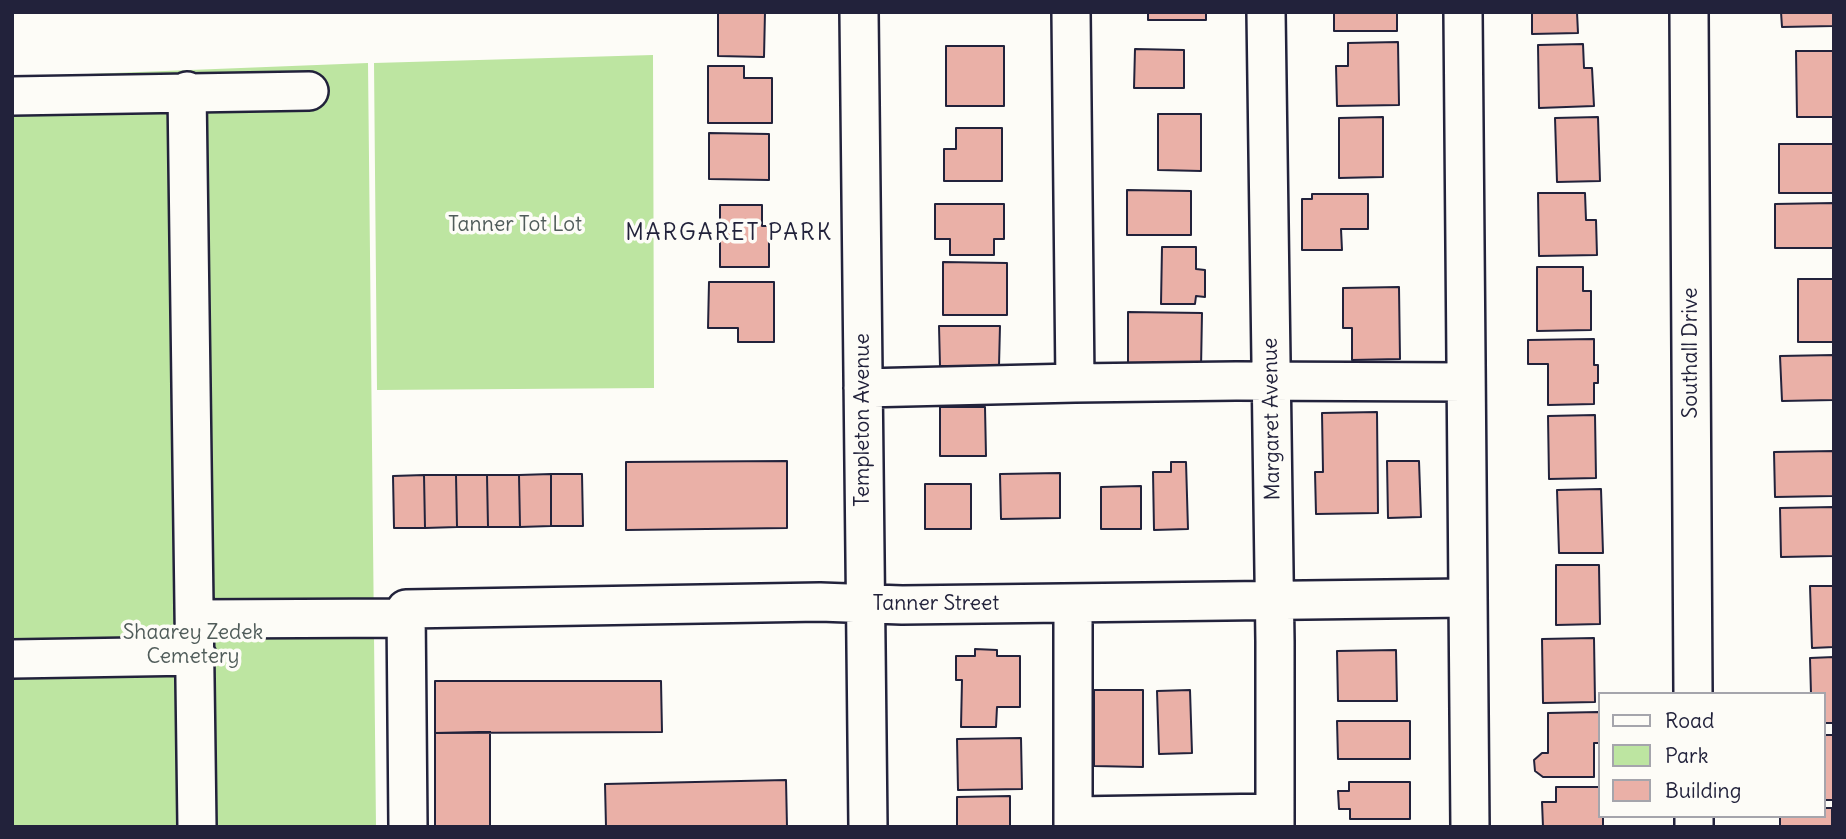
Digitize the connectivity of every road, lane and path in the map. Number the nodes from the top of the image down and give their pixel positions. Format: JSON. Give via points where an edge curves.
{"nodes":[{"id":1,"x":859,"y":12,"type":"edge"},
{"id":2,"x":1071,"y":12,"type":"edge"},
{"id":3,"x":1266,"y":12,"type":"edge"},
{"id":4,"x":1464,"y":12,"type":"edge"},
{"id":5,"x":1689,"y":12,"type":"edge"},
{"id":6,"x":309,"y":91,"type":"dead end"},
{"id":7,"x":187,"y":92,"type":"junction"},
{"id":8,"x":12,"y":96,"type":"edge"},
{"id":9,"x":1272,"y":381,"type":"junction"},
{"id":10,"x":1465,"y":382,"type":"junction"},
{"id":11,"x":1075,"y":383,"type":"junction"},
{"id":12,"x":863,"y":388,"type":"junction"},
{"id":13,"x":1467,"y":598,"type":"junction"},
{"id":14,"x":1274,"y":600,"type":"junction"},
{"id":15,"x":1073,"y":603,"type":"junction"},
{"id":16,"x":864,"y":605,"type":"junction"},
{"id":17,"x":406,"y":613,"type":"junction"},
{"id":18,"x":196,"y":619,"type":"junction"},
{"id":19,"x":197,"y":656,"type":"junction"},
{"id":20,"x":12,"y":659,"type":"edge"},
{"id":21,"x":1693,"y":692,"type":"edge"},
{"id":22,"x":1275,"y":820,"type":"edge"},
{"id":23,"x":1073,"y":822,"type":"edge"},
{"id":24,"x":197,"y":827,"type":"edge"},
{"id":25,"x":408,"y":827,"type":"edge"},
{"id":26,"x":868,"y":827,"type":"edge"},
{"id":27,"x":1470,"y":827,"type":"edge"}],
"edges":[{"from":1,"to":12,"type":"street","name":"Templeton Avenue"},
{"from":2,"to":11,"type":"street"},
{"from":3,"to":9,"type":"street","name":"Margaret Avenue"},
{"from":4,"to":10,"type":"street"},
{"from":5,"to":21,"type":"street","name":"Southall Drive"},
{"from":6,"to":7,"type":"street"},
{"from":7,"to":8,"type":"street"},
{"from":7,"to":18,"type":"street"},
{"from":9,"to":10,"type":"street"},
{"from":9,"to":11,"type":"street"},
{"from":9,"to":14,"type":"street","name":"Margaret Avenue"},
{"from":10,"to":13,"type":"street"},
{"from":11,"to":12,"type":"street"},
{"from":12,"to":16,"type":"street","name":"Templeton Avenue"},
{"from":13,"to":14,"type":"street","name":"Tanner Street"},
{"from":13,"to":27,"type":"street"},
{"from":14,"to":15,"type":"street","name":"Tanner Street"},
{"from":14,"to":22,"type":"street","name":"Margaret Avenue"},
{"from":15,"to":16,"type":"street","name":"Tanner Street"},
{"from":15,"to":23,"type":"street"},
{"from":16,"to":17,"type":"street","name":"Tanner Street","via":[[820,602]]},
{"from":16,"to":26,"type":"street","name":"Templeton Avenue"},
{"from":17,"to":18,"type":"street","name":"Tanner Street"},
{"from":17,"to":25,"type":"street"},
{"from":18,"to":19,"type":"street"},
{"from":19,"to":20,"type":"street"},
{"from":19,"to":24,"type":"street"},
{"from":22,"to":23,"type":"street"}]}
